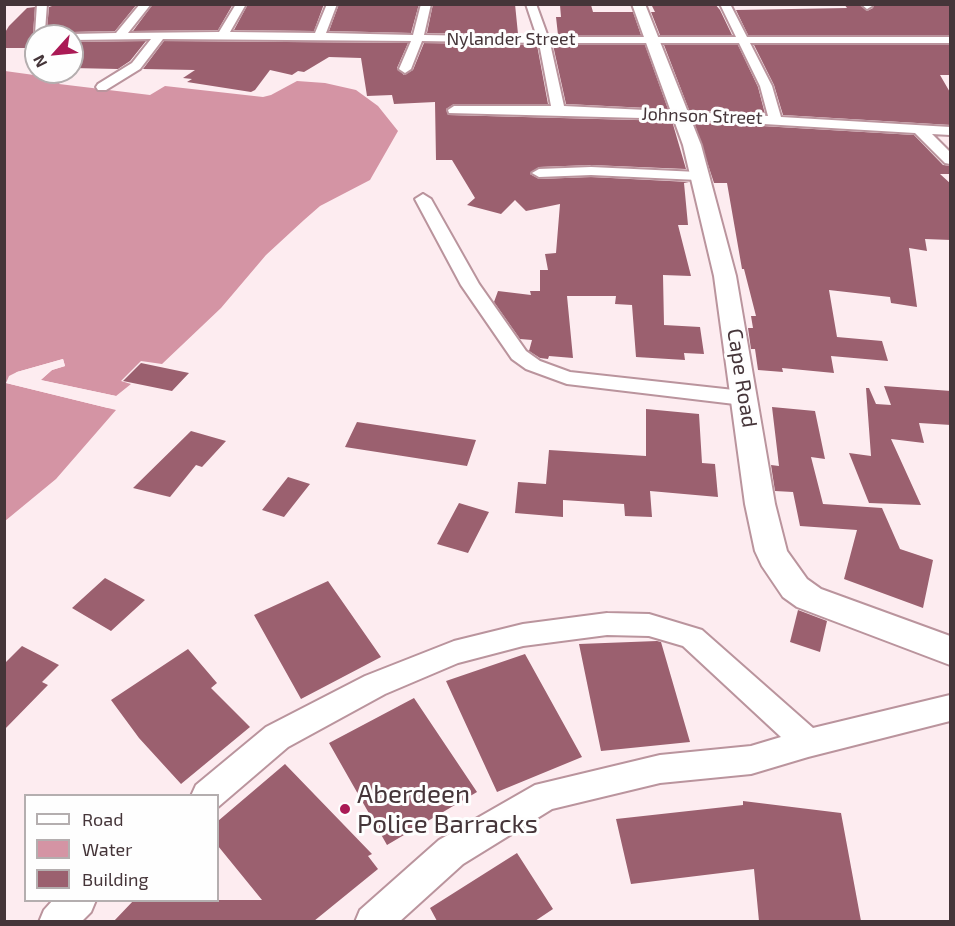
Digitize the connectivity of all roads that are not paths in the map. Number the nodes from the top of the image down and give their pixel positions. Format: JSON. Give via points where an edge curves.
{"nodes":[{"id":1,"x":42,"y":4,"type":"edge"},
{"id":2,"x":146,"y":4,"type":"edge"},
{"id":3,"x":241,"y":4,"type":"edge"},
{"id":4,"x":332,"y":4,"type":"edge"},
{"id":5,"x":426,"y":4,"type":"edge"},
{"id":6,"x":531,"y":4,"type":"edge"},
{"id":7,"x":638,"y":4,"type":"edge"},
{"id":8,"x":725,"y":4,"type":"edge"},
{"id":9,"x":40,"y":24,"type":"edge"},
{"id":10,"x":223,"y":35,"type":"junction"},
{"id":11,"x":84,"y":36,"type":"edge"},
{"id":12,"x":319,"y":36,"type":"junction"},
{"id":13,"x":119,"y":37,"type":"junction"},
{"id":14,"x":159,"y":37,"type":"junction"},
{"id":15,"x":417,"y":39,"type":"junction"},
{"id":16,"x":652,"y":39,"type":"junction"},
{"id":17,"x":742,"y":39,"type":"junction"},
{"id":18,"x":544,"y":40,"type":"junction"},
{"id":19,"x":951,"y":40,"type":"edge"},
{"id":20,"x":405,"y":69,"type":"dead end"},
{"id":21,"x":102,"y":87,"type":"dead end"},
{"id":22,"x":454,"y":110,"type":"dead end"},
{"id":23,"x":558,"y":110,"type":"junction"},
{"id":24,"x":680,"y":115,"type":"junction"},
{"id":25,"x":775,"y":119,"type":"junction"},
{"id":26,"x":919,"y":129,"type":"junction"},
{"id":27,"x":951,"y":131,"type":"edge"},
{"id":28,"x":951,"y":160,"type":"edge"},
{"id":29,"x":539,"y":173,"type":"dead end"},
{"id":30,"x":698,"y":176,"type":"junction"},
{"id":31,"x":423,"y":198,"type":"dead end"},
{"id":32,"x":743,"y":398,"type":"junction"},
{"id":33,"x":951,"y":651,"type":"edge"},
{"id":34,"x":951,"y":708,"type":"edge"},
{"id":35,"x":808,"y":743,"type":"junction"},
{"id":36,"x":208,"y":794,"type":"edge"},
{"id":37,"x":77,"y":902,"type":"edge"},
{"id":38,"x":56,"y":921,"type":"edge"},
{"id":39,"x":372,"y":921,"type":"edge"}],
"edges":[{"from":1,"to":9,"type":"street"},
{"from":2,"to":13,"type":"street"},
{"from":3,"to":10,"type":"street"},
{"from":4,"to":12,"type":"street"},
{"from":5,"to":15,"type":"street"},
{"from":6,"to":18,"type":"street"},
{"from":7,"to":16,"type":"street","name":"Cape Road"},
{"from":8,"to":17,"type":"street"},
{"from":10,"to":12,"type":"street","name":"Nylander Street"},
{"from":10,"to":14,"type":"street","name":"Nylander Street"},
{"from":11,"to":13,"type":"street","name":"Nylander Street"},
{"from":12,"to":15,"type":"street","name":"Nylander Street"},
{"from":13,"to":14,"type":"street","name":"Nylander Street"},
{"from":14,"to":21,"type":"street","via":[[136,66]]},
{"from":15,"to":18,"type":"street","name":"Nylander Street"},
{"from":15,"to":20,"type":"street"},
{"from":16,"to":17,"type":"street","name":"Nylander Street"},
{"from":16,"to":18,"type":"street","name":"Nylander Street"},
{"from":16,"to":24,"type":"street","name":"Cape Road"},
{"from":17,"to":19,"type":"street","name":"Nylander Street"},
{"from":17,"to":25,"type":"street","via":[[766,86]]},
{"from":18,"to":23,"type":"street"},
{"from":22,"to":23,"type":"street","name":"Johnson Street"},
{"from":23,"to":24,"type":"street","name":"Johnson Street"},
{"from":24,"to":25,"type":"street","name":"Johnson Street"},
{"from":24,"to":30,"type":"street","name":"Cape Road","via":[[692,145]]},
{"from":25,"to":26,"type":"street","name":"Johnson Street"},
{"from":26,"to":27,"type":"street","name":"Johnson Street"},
{"from":26,"to":28,"type":"street"},
{"from":29,"to":30,"type":"street"},
{"from":30,"to":32,"type":"street","name":"Cape Road","via":[[725,276]]},
{"from":31,"to":32,"type":"street","via":[[470,285],[519,355],[533,365],[567,378]]},
{"from":32,"to":33,"type":"street","name":"Cape Road","via":[[760,504],[771,550],[785,577],[809,598],[833,609]]},
{"from":34,"to":35,"type":"street"},
{"from":35,"to":36,"type":"street","via":[[692,638],[650,625],[607,624],[523,635],[454,653],[375,684],[277,737]]},
{"from":35,"to":39,"type":"street","via":[[751,760],[660,769],[546,796],[451,852]]},
{"from":37,"to":38,"type":"street"}]}
